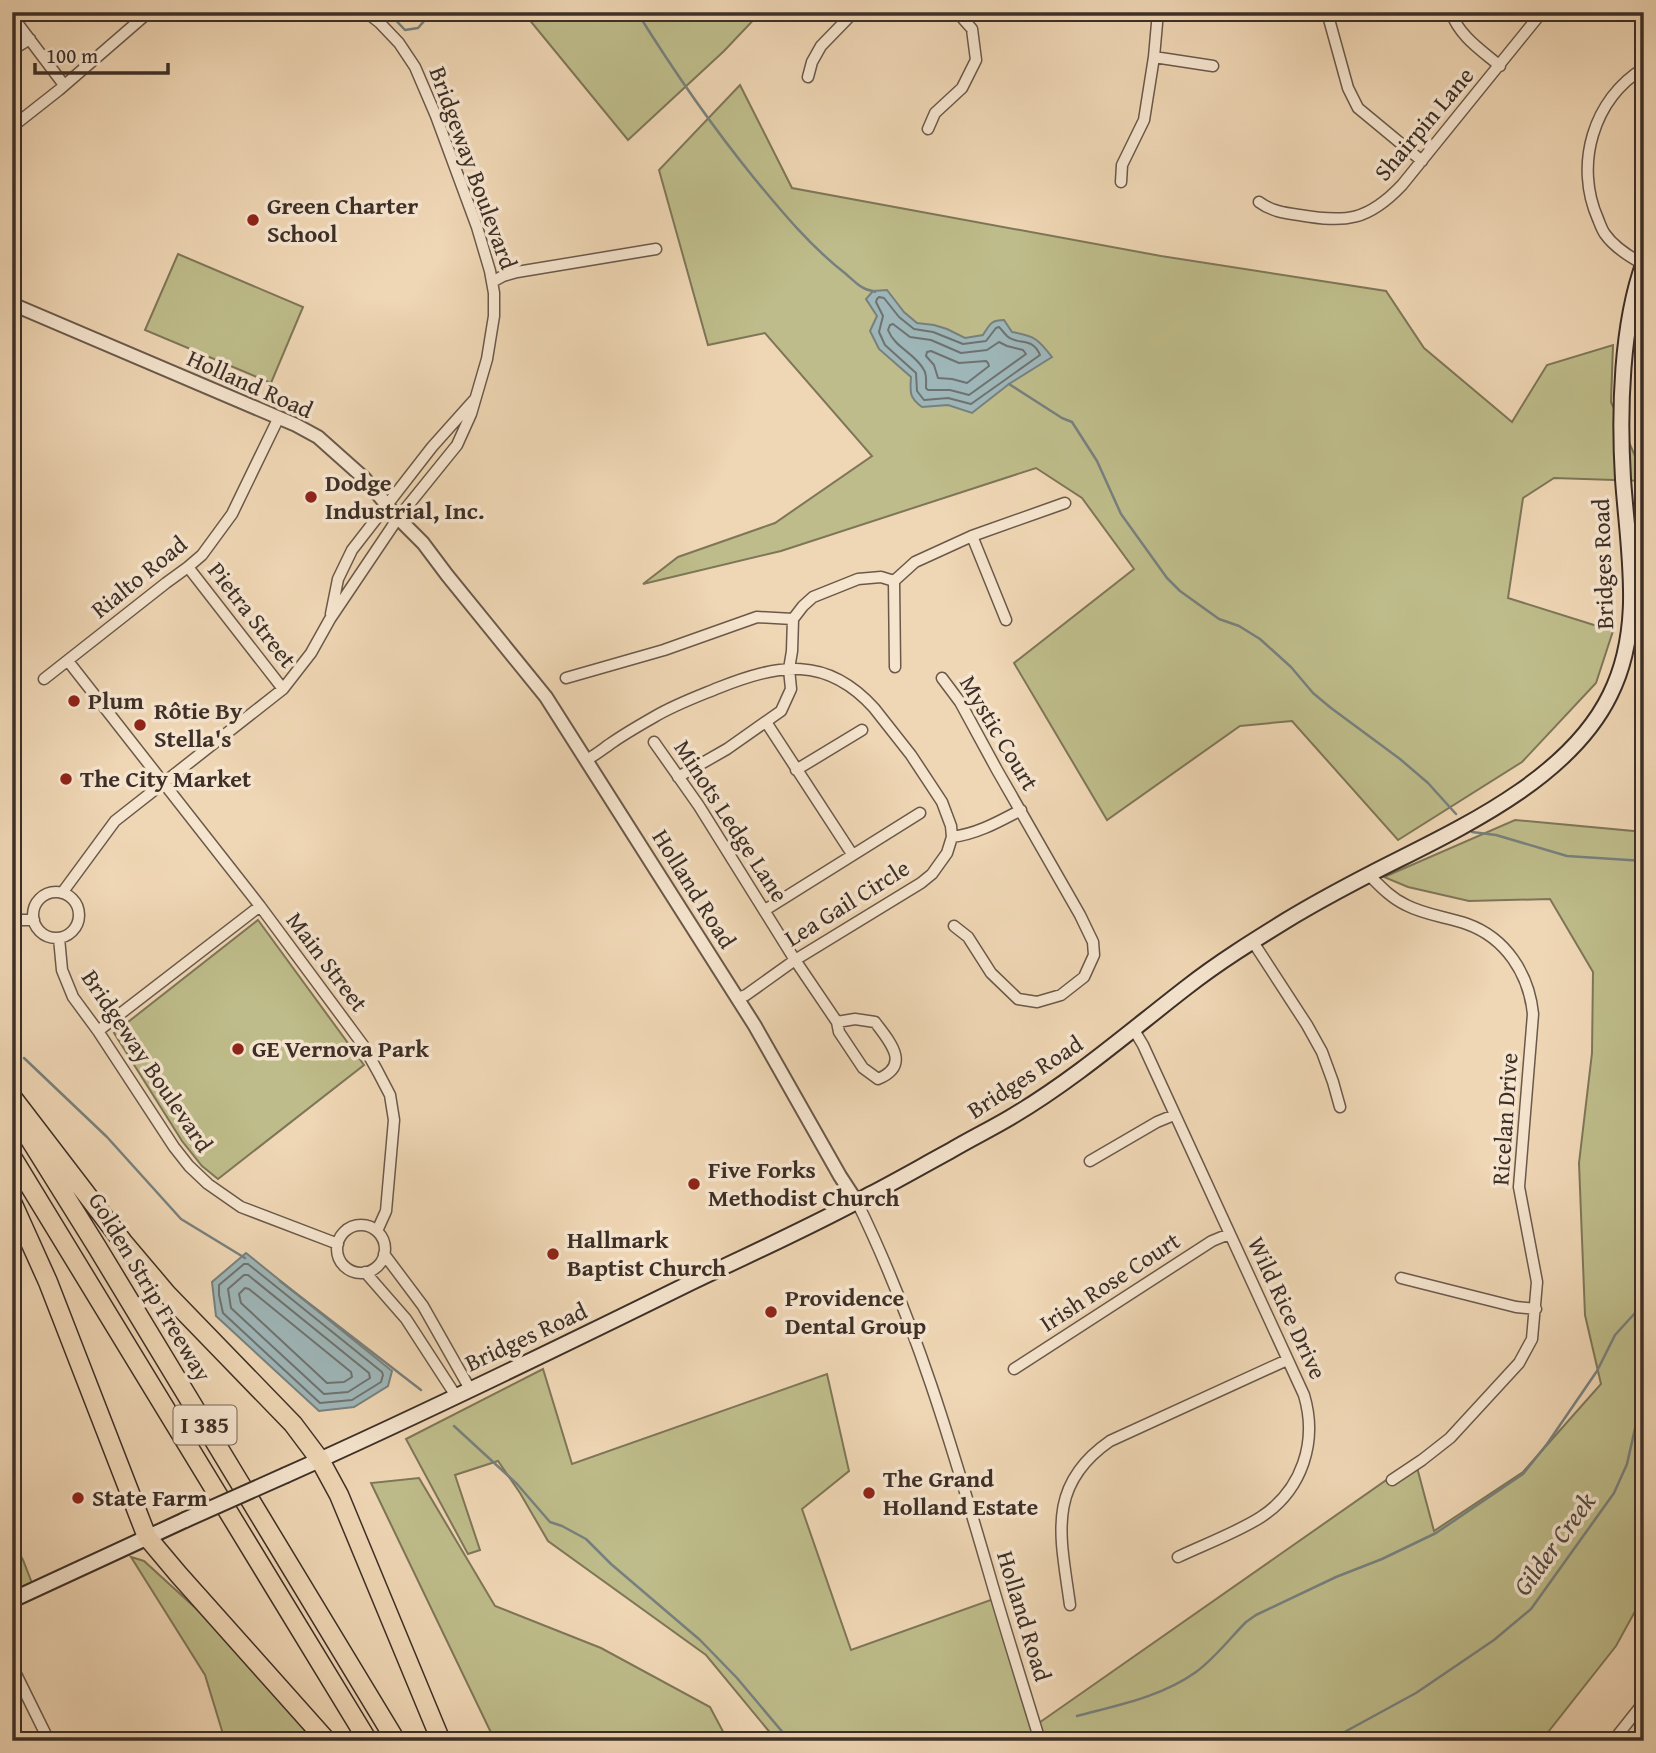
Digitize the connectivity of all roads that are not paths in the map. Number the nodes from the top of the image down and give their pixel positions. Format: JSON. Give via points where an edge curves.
{"nodes":[{"id":1,"x":149,"y":12,"type":"edge"},
{"id":2,"x":366,"y":12,"type":"edge"},
{"id":3,"x":854,"y":12,"type":"edge"},
{"id":4,"x":957,"y":12,"type":"edge"},
{"id":5,"x":1158,"y":12,"type":"edge"},
{"id":6,"x":1327,"y":12,"type":"edge"},
{"id":7,"x":1451,"y":12,"type":"edge"},
{"id":8,"x":1542,"y":12,"type":"edge"},
{"id":9,"x":16,"y":15,"type":"edge"},
{"id":10,"x":30,"y":39,"type":"junction"},
{"id":11,"x":12,"y":50,"type":"edge"},
{"id":12,"x":1154,"y":57,"type":"junction"},
{"id":13,"x":1213,"y":66,"type":"dead end"},
{"id":14,"x":1500,"y":66,"type":"junction"},
{"id":15,"x":1644,"y":68,"type":"edge"},
{"id":16,"x":808,"y":77,"type":"dead end"},
{"id":17,"x":64,"y":85,"type":"junction"},
{"id":18,"x":12,"y":127,"type":"edge"},
{"id":19,"x":929,"y":130,"type":"dead end"},
{"id":20,"x":1422,"y":161,"type":"junction"},
{"id":21,"x":1121,"y":181,"type":"dead end"},
{"id":22,"x":1258,"y":202,"type":"dead end"},
{"id":23,"x":656,"y":249,"type":"dead end"},
{"id":24,"x":1643,"y":263,"type":"edge"},
{"id":25,"x":492,"y":282,"type":"junction"},
{"id":26,"x":12,"y":303,"type":"edge"},
{"id":27,"x":476,"y":397,"type":"junction"},
{"id":28,"x":279,"y":416,"type":"junction"},
{"id":29,"x":1065,"y":503,"type":"dead end"},
{"id":30,"x":387,"y":505,"type":"junction"},
{"id":31,"x":398,"y":518,"type":"junction"},
{"id":32,"x":972,"y":536,"type":"junction"},
{"id":33,"x":188,"y":567,"type":"junction"},
{"id":34,"x":894,"y":581,"type":"junction"},
{"id":35,"x":330,"y":618,"type":"junction"},
{"id":36,"x":793,"y":619,"type":"junction"},
{"id":37,"x":1006,"y":620,"type":"dead end"},
{"id":38,"x":68,"y":661,"type":"junction"},
{"id":39,"x":895,"y":667,"type":"dead end"},
{"id":40,"x":789,"y":669,"type":"junction"},
{"id":41,"x":566,"y":678,"type":"dead end"},
{"id":42,"x":942,"y":678,"type":"dead end"},
{"id":43,"x":44,"y":679,"type":"dead end"},
{"id":44,"x":283,"y":688,"type":"junction"},
{"id":45,"x":766,"y":722,"type":"junction"},
{"id":46,"x":862,"y":730,"type":"dead end"},
{"id":47,"x":654,"y":742,"type":"dead end"},
{"id":48,"x":586,"y":760,"type":"junction"},
{"id":49,"x":796,"y":770,"type":"junction"},
{"id":50,"x":678,"y":777,"type":"junction"},
{"id":51,"x":163,"y":782,"type":"junction"},
{"id":52,"x":1021,"y":810,"type":"junction"},
{"id":53,"x":920,"y":813,"type":"dead end"},
{"id":54,"x":952,"y":837,"type":"junction"},
{"id":55,"x":852,"y":854,"type":"junction"},
{"id":56,"x":1368,"y":874,"type":"junction"},
{"id":57,"x":62,"y":893,"type":"junction"},
{"id":58,"x":260,"y":906,"type":"junction"},
{"id":59,"x":765,"y":910,"type":"junction"},
{"id":60,"x":12,"y":920,"type":"edge"},
{"id":61,"x":34,"y":920,"type":"junction"},
{"id":62,"x":954,"y":926,"type":"dead end"},
{"id":63,"x":60,"y":938,"type":"junction"},
{"id":64,"x":1253,"y":942,"type":"junction"},
{"id":65,"x":795,"y":960,"type":"junction"},
{"id":66,"x":738,"y":998,"type":"junction"},
{"id":67,"x":837,"y":1022,"type":"junction"},
{"id":68,"x":1134,"y":1030,"type":"junction"},
{"id":69,"x":98,"y":1031,"type":"junction"},
{"id":70,"x":12,"y":1097,"type":"edge"},
{"id":71,"x":1340,"y":1107,"type":"dead end"},
{"id":72,"x":12,"y":1112,"type":"edge"},
{"id":73,"x":1174,"y":1115,"type":"junction"},
{"id":74,"x":12,"y":1157,"type":"edge"},
{"id":75,"x":1090,"y":1161,"type":"dead end"},
{"id":76,"x":12,"y":1202,"type":"edge"},
{"id":77,"x":857,"y":1202,"type":"junction"},
{"id":78,"x":377,"y":1231,"type":"junction"},
{"id":79,"x":1229,"y":1234,"type":"junction"},
{"id":80,"x":338,"y":1244,"type":"junction"},
{"id":81,"x":384,"y":1254,"type":"junction"},
{"id":82,"x":365,"y":1272,"type":"junction"},
{"id":83,"x":1401,"y":1278,"type":"dead end"},
{"id":84,"x":1535,"y":1310,"type":"junction"},
{"id":85,"x":1287,"y":1360,"type":"junction"},
{"id":86,"x":1014,"y":1369,"type":"dead end"},
{"id":87,"x":470,"y":1389,"type":"junction"},
{"id":88,"x":456,"y":1396,"type":"junction"},
{"id":89,"x":320,"y":1460,"type":"junction"},
{"id":90,"x":1392,"y":1480,"type":"dead end"},
{"id":91,"x":147,"y":1537,"type":"junction"},
{"id":92,"x":1178,"y":1557,"type":"dead end"},
{"id":93,"x":12,"y":1600,"type":"edge"},
{"id":94,"x":1070,"y":1605,"type":"dead end"},
{"id":95,"x":12,"y":1666,"type":"edge"},
{"id":96,"x":1644,"y":1702,"type":"edge"},
{"id":97,"x":49,"y":1741,"type":"edge"},
{"id":98,"x":327,"y":1741,"type":"edge"},
{"id":99,"x":368,"y":1741,"type":"edge"},
{"id":100,"x":396,"y":1741,"type":"edge"},
{"id":101,"x":441,"y":1741,"type":"edge"},
{"id":102,"x":1040,"y":1741,"type":"edge"},
{"id":103,"x":1613,"y":1741,"type":"edge"}],
"edges":[{"from":1,"to":17,"type":"street"},
{"from":2,"to":25,"type":"street","name":"Bridgeway Boulevard","via":[[399,43],[415,67],[472,214]]},
{"from":3,"to":16,"type":"street","via":[[821,46]]},
{"from":4,"to":19,"type":"street","via":[[972,29],[976,60],[962,88],[935,113]]},
{"from":5,"to":12,"type":"street"},
{"from":6,"to":20,"type":"street","via":[[1358,108]]},
{"from":7,"to":14,"type":"street","via":[[1461,32]]},
{"from":8,"to":14,"type":"street","name":"Shairpin Lane"},
{"from":9,"to":10,"type":"street"},
{"from":10,"to":11,"type":"street"},
{"from":10,"to":17,"type":"street"},
{"from":12,"to":13,"type":"street"},
{"from":12,"to":21,"type":"street","via":[[1144,120],[1122,165]]},
{"from":14,"to":20,"type":"street","name":"Shairpin Lane"},
{"from":15,"to":24,"type":"street","via":[[1620,86],[1604,108],[1593,135],[1587,174],[1591,202],[1605,235]]},
{"from":17,"to":18,"type":"street"},
{"from":20,"to":22,"type":"street","name":"Shairpin Lane","via":[[1384,203],[1352,218],[1277,212]]},
{"from":23,"to":25,"type":"street","via":[[517,272]]},
{"from":24,"to":56,"type":"main road","name":"Bridges Road","via":[[1634,292],[1623,370],[1622,471],[1631,621],[1613,689],[1583,737],[1527,786],[1463,826]]},
{"from":25,"to":27,"type":"street","name":"Bridgeway Boulevard","via":[[494,316]]},
{"from":26,"to":28,"type":"street","name":"Holland Road"},
{"from":27,"to":30,"type":"street","name":"Bridgeway Boulevard"},
{"from":27,"to":31,"type":"street","name":"Bridgeway Boulevard","via":[[457,444]]},
{"from":28,"to":30,"type":"street","name":"Holland Road","via":[[318,437]]},
{"from":28,"to":33,"type":"street","name":"Rialto Road","via":[[232,514]]},
{"from":29,"to":32,"type":"street"},
{"from":30,"to":31,"type":"street","name":"Holland Road"},
{"from":30,"to":35,"type":"street","name":"Bridgeway Boulevard","via":[[352,550],[338,579]]},
{"from":31,"to":35,"type":"street","name":"Bridgeway Boulevard"},
{"from":31,"to":48,"type":"street","name":"Holland Road","via":[[424,543],[546,697]]},
{"from":32,"to":34,"type":"street","via":[[915,562]]},
{"from":32,"to":37,"type":"street"},
{"from":33,"to":38,"type":"street","name":"Rialto Road"},
{"from":33,"to":44,"type":"street","name":"Pietra Street"},
{"from":34,"to":36,"type":"street","via":[[858,579],[813,597]]},
{"from":34,"to":39,"type":"street"},
{"from":35,"to":44,"type":"street","name":"Bridgeway Boulevard","via":[[311,653]]},
{"from":36,"to":40,"type":"street"},
{"from":36,"to":41,"type":"street","via":[[757,617]]},
{"from":38,"to":43,"type":"street","name":"Rialto Road"},
{"from":38,"to":51,"type":"street","name":"Main Street"},
{"from":40,"to":45,"type":"street","via":[[791,689],[781,712]]},
{"from":40,"to":48,"type":"street","via":[[756,674],[678,704]]},
{"from":40,"to":54,"type":"street","via":[[827,674],[864,696],[933,786],[947,813]]},
{"from":42,"to":52,"type":"street","name":"Mystic Court"},
{"from":44,"to":51,"type":"street","name":"Bridgeway Boulevard"},
{"from":45,"to":49,"type":"street"},
{"from":45,"to":50,"type":"street"},
{"from":46,"to":49,"type":"street"},
{"from":47,"to":50,"type":"street","name":"Minots Ledge Lane"},
{"from":48,"to":66,"type":"street","name":"Holland Road"},
{"from":49,"to":55,"type":"street"},
{"from":50,"to":59,"type":"street","name":"Minots Ledge Lane"},
{"from":51,"to":57,"type":"street","name":"Bridgeway Boulevard","via":[[115,821]]},
{"from":51,"to":58,"type":"street","name":"Main Street"},
{"from":52,"to":54,"type":"street","via":[[969,835]]},
{"from":52,"to":62,"type":"street","name":"Mystic Court","via":[[1093,942],[1094,956],[1084,976],[1061,995],[1037,1002],[1018,999]]},
{"from":53,"to":55,"type":"street"},
{"from":54,"to":65,"type":"street","name":"Lea Gail Circle","via":[[945,858],[921,883]]},
{"from":55,"to":59,"type":"street"},
{"from":56,"to":64,"type":"main road","name":"Bridges Road"},
{"from":56,"to":84,"type":"street","name":"Ricelan Drive","via":[[1404,904],[1471,925],[1490,936],[1512,957],[1527,983],[1533,1023],[1519,1187],[1537,1282]]},
{"from":57,"to":61,"type":"street","via":[[40,899]]},
{"from":57,"to":63,"type":"street","via":[[75,902],[79,917],[73,931]]},
{"from":58,"to":69,"type":"street"},
{"from":58,"to":78,"type":"street","name":"Main Street","via":[[363,1045],[390,1095],[394,1120],[389,1186],[386,1211]]},
{"from":59,"to":65,"type":"street","name":"Minots Ledge Lane"},
{"from":60,"to":61,"type":"street"},
{"from":61,"to":63,"type":"street","via":[[40,932]]},
{"from":63,"to":69,"type":"street","name":"Bridgeway Boulevard","via":[[62,970],[73,996]]},
{"from":64,"to":68,"type":"main road","name":"Bridges Road"},
{"from":64,"to":71,"type":"street","via":[[1322,1052]]},
{"from":65,"to":66,"type":"street","name":"Lea Gail Circle"},
{"from":65,"to":67,"type":"street","name":"Minots Ledge Lane"},
{"from":66,"to":77,"type":"street","name":"Holland Road"},
{"from":67,"to":67,"type":"street","name":"Minots Ledge Lane","via":[[863,1069],[878,1079],[895,1067],[897,1056],[874,1022]]},
{"from":68,"to":73,"type":"street","name":"Wild Rice Drive"},
{"from":68,"to":77,"type":"main road","name":"Bridges Road","via":[[1009,1118]]},
{"from":69,"to":80,"type":"street","name":"Bridgeway Boulevard","via":[[174,1147],[208,1184],[241,1207]]},
{"from":70,"to":89,"type":"highway","via":[[158,1284],[293,1424]]},
{"from":72,"to":100,"type":"highway","name":"Golden Strip Freeway","number":"I 385"},
{"from":73,"to":75,"type":"street"},
{"from":73,"to":79,"type":"street","name":"Wild Rice Drive"},
{"from":74,"to":99,"type":"highway","name":"Golden Strip Freeway","number":"I 385"},
{"from":76,"to":91,"type":"highway"},
{"from":77,"to":87,"type":"main road","name":"Bridges Road"},
{"from":77,"to":102,"type":"street","name":"Holland Road","via":[[898,1295],[949,1435]]},
{"from":78,"to":80,"type":"street","via":[[351,1227]]},
{"from":78,"to":81,"type":"street"},
{"from":79,"to":85,"type":"street","name":"Wild Rice Drive"},
{"from":79,"to":86,"type":"street","name":"Irish Rose Court"},
{"from":80,"to":82,"type":"street","via":[[342,1263],[350,1270]]},
{"from":81,"to":82,"type":"street","via":[[375,1268]]},
{"from":81,"to":87,"type":"street","via":[[423,1306]]},
{"from":82,"to":88,"type":"street","via":[[406,1318]]},
{"from":83,"to":84,"type":"street"},
{"from":84,"to":90,"type":"street","name":"Ricelan Drive","via":[[1532,1339],[1519,1363],[1450,1438]]},
{"from":85,"to":92,"type":"street","name":"Wild Rice Drive","via":[[1304,1395],[1309,1420],[1308,1448],[1298,1478],[1259,1518]]},
{"from":85,"to":94,"type":"street","via":[[1110,1441],[1086,1462],[1069,1488],[1062,1510]]},
{"from":87,"to":88,"type":"main road","name":"Bridges Road"},
{"from":88,"to":89,"type":"main road","name":"Bridges Road"},
{"from":89,"to":91,"type":"main road","name":"Bridges Road","bridge":true},
{"from":89,"to":101,"type":"highway","via":[[339,1495]]},
{"from":91,"to":93,"type":"main road","name":"Bridges Road"},
{"from":91,"to":98,"type":"highway"},
{"from":95,"to":97,"type":"street"},
{"from":96,"to":103,"type":"street"}]}
